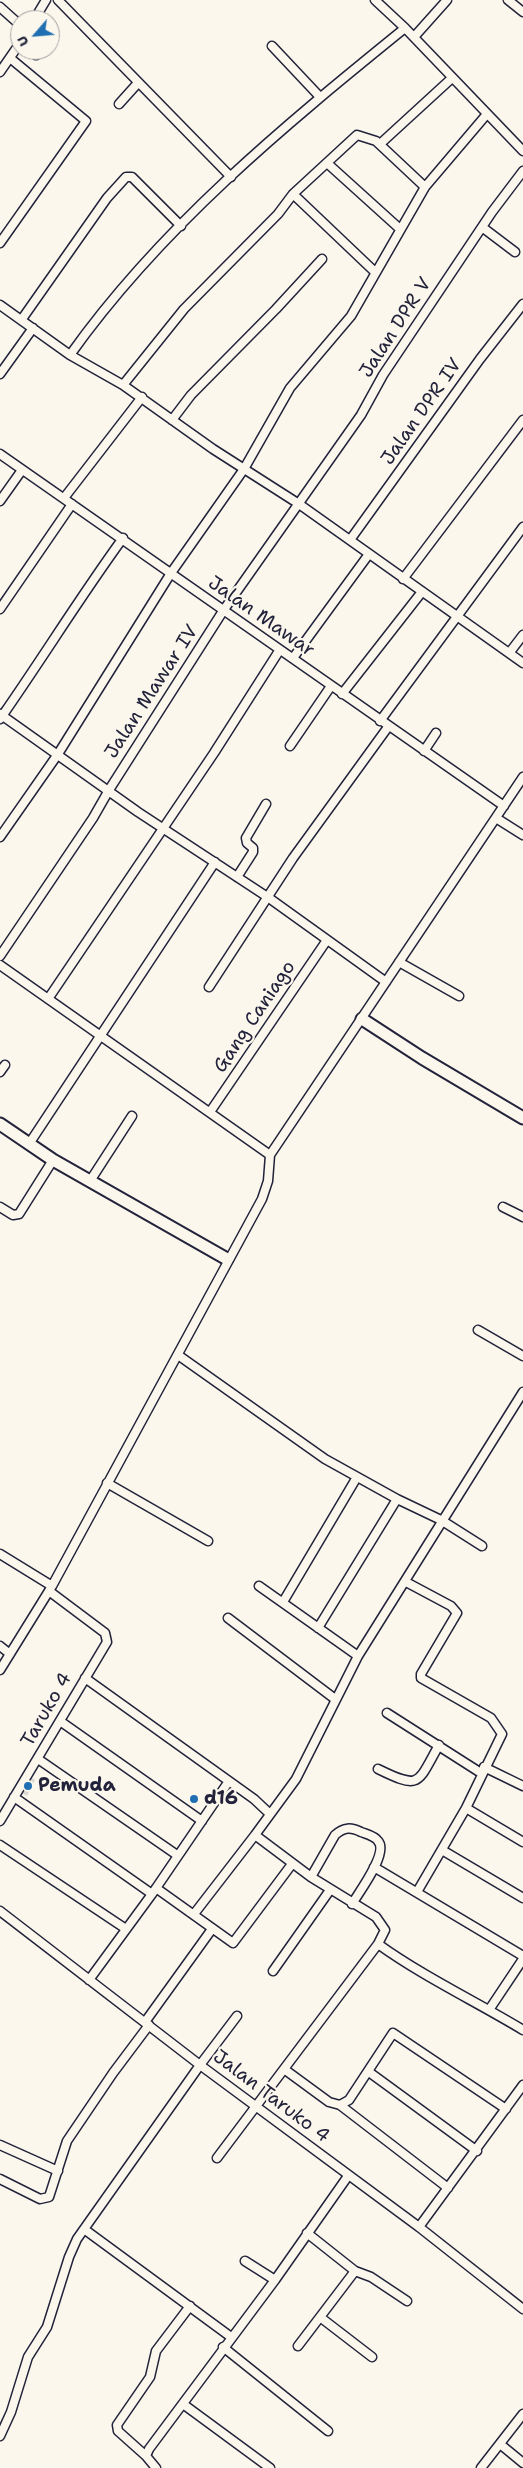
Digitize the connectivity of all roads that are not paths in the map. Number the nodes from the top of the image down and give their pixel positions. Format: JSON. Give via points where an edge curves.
{"nodes":[{"id":1,"x":58,"y":0,"type":"edge"},
{"id":2,"x":375,"y":0,"type":"edge"},
{"id":3,"x":447,"y":0,"type":"edge"},
{"id":4,"x":508,"y":0,"type":"edge"},
{"id":5,"x":0,"y":7,"type":"edge"},
{"id":6,"x":523,"y":12,"type":"edge"},
{"id":7,"x":10,"y":16,"type":"edge"},
{"id":8,"x":405,"y":28,"type":"junction"},
{"id":9,"x":414,"y":38,"type":"junction"},
{"id":10,"x":272,"y":46,"type":"dead end"},
{"id":11,"x":10,"y":58,"type":"edge"},
{"id":12,"x":12,"y":60,"type":"edge"},
{"id":13,"x":0,"y":72,"type":"edge"},
{"id":14,"x":452,"y":78,"type":"junction"},
{"id":15,"x":138,"y":84,"type":"junction"},
{"id":16,"x":320,"y":97,"type":"junction"},
{"id":17,"x":119,"y":104,"type":"dead end"},
{"id":18,"x":486,"y":114,"type":"junction"},
{"id":19,"x":380,"y":144,"type":"junction"},
{"id":20,"x":523,"y":151,"type":"edge"},
{"id":21,"x":327,"y":163,"type":"junction"},
{"id":22,"x":523,"y":171,"type":"edge"},
{"id":23,"x":230,"y":177,"type":"junction"},
{"id":24,"x":425,"y":187,"type":"junction"},
{"id":25,"x":293,"y":194,"type":"junction"},
{"id":26,"x":181,"y":226,"type":"junction"},
{"id":27,"x":482,"y":227,"type":"junction"},
{"id":28,"x":400,"y":229,"type":"junction"},
{"id":29,"x":0,"y":243,"type":"edge"},
{"id":30,"x":514,"y":252,"type":"dead end"},
{"id":31,"x":322,"y":259,"type":"dead end"},
{"id":32,"x":375,"y":272,"type":"junction"},
{"id":33,"x":523,"y":304,"type":"edge"},
{"id":34,"x":0,"y":305,"type":"edge"},
{"id":35,"x":22,"y":319,"type":"junction"},
{"id":36,"x":33,"y":328,"type":"junction"},
{"id":37,"x":70,"y":355,"type":"junction"},
{"id":38,"x":0,"y":374,"type":"edge"},
{"id":39,"x":123,"y":385,"type":"junction"},
{"id":40,"x":142,"y":397,"type":"junction"},
{"id":41,"x":172,"y":420,"type":"junction"},
{"id":42,"x":523,"y":420,"type":"edge"},
{"id":43,"x":0,"y":454,"type":"edge"},
{"id":44,"x":244,"y":469,"type":"junction"},
{"id":45,"x":22,"y":470,"type":"junction"},
{"id":46,"x":64,"y":498,"type":"junction"},
{"id":47,"x":0,"y":501,"type":"edge"},
{"id":48,"x":72,"y":504,"type":"junction"},
{"id":49,"x":298,"y":504,"type":"junction"},
{"id":50,"x":523,"y":527,"type":"edge"},
{"id":51,"x":123,"y":538,"type":"junction"},
{"id":52,"x":350,"y":540,"type":"junction"},
{"id":53,"x":368,"y":554,"type":"junction"},
{"id":54,"x":171,"y":573,"type":"junction"},
{"id":55,"x":403,"y":579,"type":"junction"},
{"id":56,"x":421,"y":593,"type":"junction"},
{"id":57,"x":0,"y":609,"type":"edge"},
{"id":58,"x":223,"y":611,"type":"junction"},
{"id":59,"x":456,"y":617,"type":"junction"},
{"id":60,"x":523,"y":635,"type":"edge"},
{"id":61,"x":279,"y":651,"type":"junction"},
{"id":62,"x":510,"y":652,"type":"junction"},
{"id":63,"x":292,"y":658,"type":"junction"},
{"id":64,"x":523,"y":662,"type":"edge"},
{"id":65,"x":331,"y":686,"type":"junction"},
{"id":66,"x":342,"y":694,"type":"junction"},
{"id":67,"x":1,"y":716,"type":"edge"},
{"id":68,"x":380,"y":721,"type":"junction"},
{"id":69,"x":388,"y":727,"type":"junction"},
{"id":70,"x":436,"y":733,"type":"dead end"},
{"id":71,"x":290,"y":746,"type":"dead end"},
{"id":72,"x":424,"y":751,"type":"junction"},
{"id":73,"x":58,"y":754,"type":"junction"},
{"id":74,"x":523,"y":777,"type":"edge"},
{"id":75,"x":109,"y":790,"type":"junction"},
{"id":76,"x":266,"y":804,"type":"dead end"},
{"id":77,"x":504,"y":806,"type":"junction"},
{"id":78,"x":496,"y":818,"type":"junction"},
{"id":79,"x":162,"y":827,"type":"junction"},
{"id":80,"x":523,"y":835,"type":"edge"},
{"id":81,"x":0,"y":837,"type":"edge"},
{"id":82,"x":215,"y":862,"type":"junction"},
{"id":83,"x":237,"y":877,"type":"junction"},
{"id":84,"x":268,"y":898,"type":"junction"},
{"id":85,"x":327,"y":940,"type":"junction"},
{"id":86,"x":0,"y":956,"type":"edge"},
{"id":87,"x":399,"y":962,"type":"junction"},
{"id":88,"x":0,"y":965,"type":"edge"},
{"id":89,"x":386,"y":982,"type":"junction"},
{"id":90,"x":209,"y":987,"type":"dead end"},
{"id":91,"x":459,"y":996,"type":"dead end"},
{"id":92,"x":48,"y":999,"type":"junction"},
{"id":93,"x":362,"y":1019,"type":"junction"},
{"id":94,"x":101,"y":1036,"type":"junction"},
{"id":95,"x":5,"y":1065,"type":"dead end"},
{"id":96,"x":0,"y":1072,"type":"edge"},
{"id":97,"x":210,"y":1112,"type":"junction"},
{"id":98,"x":132,"y":1116,"type":"dead end"},
{"id":99,"x":523,"y":1118,"type":"edge"},
{"id":100,"x":0,"y":1124,"type":"edge"},
{"id":101,"x":29,"y":1144,"type":"junction"},
{"id":102,"x":270,"y":1155,"type":"junction"},
{"id":103,"x":53,"y":1160,"type":"junction"},
{"id":104,"x":90,"y":1181,"type":"junction"},
{"id":105,"x":0,"y":1207,"type":"edge"},
{"id":106,"x":503,"y":1207,"type":"dead end"},
{"id":107,"x":523,"y":1217,"type":"edge"},
{"id":108,"x":228,"y":1259,"type":"junction"},
{"id":109,"x":478,"y":1330,"type":"dead end"},
{"id":110,"x":178,"y":1355,"type":"junction"},
{"id":111,"x":523,"y":1356,"type":"edge"},
{"id":112,"x":523,"y":1392,"type":"edge"},
{"id":113,"x":357,"y":1477,"type":"junction"},
{"id":114,"x":107,"y":1483,"type":"junction"},
{"id":115,"x":397,"y":1499,"type":"junction"},
{"id":116,"x":441,"y":1520,"type":"junction"},
{"id":117,"x":208,"y":1541,"type":"dead end"},
{"id":118,"x":482,"y":1546,"type":"dead end"},
{"id":119,"x":0,"y":1554,"type":"edge"},
{"id":120,"x":406,"y":1582,"type":"junction"},
{"id":121,"x":259,"y":1586,"type":"dead end"},
{"id":122,"x":51,"y":1589,"type":"junction"},
{"id":123,"x":283,"y":1602,"type":"junction"},
{"id":124,"x":228,"y":1618,"type":"dead end"},
{"id":125,"x":318,"y":1628,"type":"junction"},
{"id":126,"x":0,"y":1646,"type":"edge"},
{"id":127,"x":10,"y":1654,"type":"junction"},
{"id":128,"x":358,"y":1656,"type":"junction"},
{"id":129,"x":0,"y":1670,"type":"edge"},
{"id":130,"x":85,"y":1678,"type":"junction"},
{"id":131,"x":335,"y":1699,"type":"junction"},
{"id":132,"x":388,"y":1713,"type":"dead end"},
{"id":133,"x":60,"y":1721,"type":"junction"},
{"id":134,"x":439,"y":1745,"type":"junction"},
{"id":135,"x":38,"y":1759,"type":"junction"},
{"id":136,"x":378,"y":1769,"type":"dead end"},
{"id":137,"x":483,"y":1770,"type":"junction"},
{"id":138,"x":229,"y":1781,"type":"junction"},
{"id":139,"x":523,"y":1786,"type":"edge"},
{"id":140,"x":14,"y":1797,"type":"junction"},
{"id":141,"x":466,"y":1808,"type":"junction"},
{"id":142,"x":270,"y":1814,"type":"junction"},
{"id":143,"x":202,"y":1821,"type":"junction"},
{"id":144,"x":0,"y":1822,"type":"edge"},
{"id":145,"x":255,"y":1835,"type":"junction"},
{"id":146,"x":523,"y":1842,"type":"edge"},
{"id":147,"x":0,"y":1845,"type":"edge"},
{"id":148,"x":442,"y":1850,"type":"junction"},
{"id":149,"x":177,"y":1856,"type":"junction"},
{"id":150,"x":292,"y":1864,"type":"junction"},
{"id":151,"x":374,"y":1867,"type":"junction"},
{"id":152,"x":311,"y":1877,"type":"junction"},
{"id":153,"x":330,"y":1890,"type":"junction"},
{"id":154,"x":154,"y":1891,"type":"junction"},
{"id":155,"x":417,"y":1892,"type":"junction"},
{"id":156,"x":523,"y":1898,"type":"edge"},
{"id":157,"x":352,"y":1904,"type":"junction"},
{"id":158,"x":0,"y":1911,"type":"edge"},
{"id":159,"x":194,"y":1914,"type":"junction"},
{"id":160,"x":126,"y":1929,"type":"junction"},
{"id":161,"x":212,"y":1929,"type":"junction"},
{"id":162,"x":378,"y":1944,"type":"junction"},
{"id":163,"x":523,"y":1958,"type":"edge"},
{"id":164,"x":273,"y":1971,"type":"dead end"},
{"id":165,"x":89,"y":1980,"type":"junction"},
{"id":166,"x":489,"y":2010,"type":"junction"},
{"id":167,"x":237,"y":2016,"type":"dead end"},
{"id":168,"x":147,"y":2023,"type":"junction"},
{"id":169,"x":523,"y":2030,"type":"edge"},
{"id":170,"x":200,"y":2065,"type":"junction"},
{"id":171,"x":284,"y":2069,"type":"junction"},
{"id":172,"x":369,"y":2072,"type":"junction"},
{"id":173,"x":523,"y":2085,"type":"edge"},
{"id":174,"x":257,"y":2105,"type":"junction"},
{"id":175,"x":340,"y":2105,"type":"junction"},
{"id":176,"x":506,"y":2109,"type":"junction"},
{"id":177,"x":0,"y":2145,"type":"edge"},
{"id":178,"x":477,"y":2151,"type":"junction"},
{"id":179,"x":216,"y":2158,"type":"dead end"},
{"id":180,"x":58,"y":2171,"type":"junction"},
{"id":181,"x":348,"y":2176,"type":"junction"},
{"id":182,"x":0,"y":2179,"type":"edge"},
{"id":183,"x":448,"y":2188,"type":"junction"},
{"id":184,"x":419,"y":2227,"type":"junction"},
{"id":185,"x":84,"y":2229,"type":"junction"},
{"id":186,"x":307,"y":2233,"type":"junction"},
{"id":187,"x":245,"y":2261,"type":"dead end"},
{"id":188,"x":355,"y":2272,"type":"junction"},
{"id":189,"x":275,"y":2280,"type":"junction"},
{"id":190,"x":407,"y":2302,"type":"dead end"},
{"id":191,"x":190,"y":2306,"type":"junction"},
{"id":192,"x":523,"y":2307,"type":"edge"},
{"id":193,"x":320,"y":2317,"type":"junction"},
{"id":194,"x":231,"y":2337,"type":"junction"},
{"id":195,"x":298,"y":2346,"type":"dead end"},
{"id":196,"x":223,"y":2347,"type":"junction"},
{"id":197,"x":372,"y":2357,"type":"dead end"},
{"id":198,"x":183,"y":2404,"type":"junction"},
{"id":199,"x":523,"y":2414,"type":"edge"},
{"id":200,"x":328,"y":2431,"type":"dead end"},
{"id":201,"x":0,"y":2436,"type":"edge"},
{"id":202,"x":500,"y":2444,"type":"junction"},
{"id":203,"x":146,"y":2456,"type":"junction"},
{"id":204,"x":523,"y":2463,"type":"edge"},
{"id":205,"x":156,"y":2468,"type":"edge"},
{"id":206,"x":270,"y":2468,"type":"edge"},
{"id":207,"x":481,"y":2468,"type":"edge"}],
"edges":[{"from":1,"to":15,"type":"street"},
{"from":2,"to":8,"type":"street"},
{"from":3,"to":9,"type":"street"},
{"from":4,"to":6,"type":"street"},
{"from":5,"to":7,"type":"street"},
{"from":8,"to":9,"type":"street"},
{"from":8,"to":16,"type":"street"},
{"from":9,"to":14,"type":"street"},
{"from":10,"to":16,"type":"street"},
{"from":11,"to":13,"type":"street"},
{"from":12,"to":29,"type":"street","via":[[86,121]]},
{"from":14,"to":18,"type":"street"},
{"from":14,"to":19,"type":"street"},
{"from":15,"to":17,"type":"street"},
{"from":15,"to":23,"type":"street"},
{"from":16,"to":23,"type":"street"},
{"from":18,"to":20,"type":"street"},
{"from":18,"to":24,"type":"street"},
{"from":19,"to":21,"type":"street","via":[[372,138],[357,135]]},
{"from":19,"to":24,"type":"street"},
{"from":21,"to":25,"type":"street"},
{"from":21,"to":28,"type":"street"},
{"from":22,"to":27,"type":"street","name":"Jalan DPR V"},
{"from":23,"to":26,"type":"street"},
{"from":24,"to":28,"type":"street"},
{"from":25,"to":32,"type":"street"},
{"from":25,"to":39,"type":"street","via":[[278,214],[184,309]]},
{"from":26,"to":35,"type":"street","via":[[132,177],[126,177],[107,198]]},
{"from":26,"to":37,"type":"street","via":[[94,321]]},
{"from":27,"to":30,"type":"street"},
{"from":27,"to":49,"type":"street","name":"Jalan DPR V","via":[[383,375],[361,415]]},
{"from":28,"to":32,"type":"street"},
{"from":31,"to":41,"type":"street","via":[[191,395]]},
{"from":32,"to":44,"type":"street","via":[[351,316],[290,388]]},
{"from":33,"to":52,"type":"street","name":"Jalan DPR IV"},
{"from":34,"to":35,"type":"street"},
{"from":35,"to":36,"type":"street"},
{"from":36,"to":37,"type":"street"},
{"from":36,"to":38,"type":"street"},
{"from":37,"to":39,"type":"street"},
{"from":39,"to":40,"type":"street"},
{"from":40,"to":41,"type":"street"},
{"from":40,"to":46,"type":"street"},
{"from":41,"to":44,"type":"street"},
{"from":42,"to":55,"type":"street"},
{"from":43,"to":45,"type":"street","name":"Jalan Mawar"},
{"from":44,"to":49,"type":"street"},
{"from":44,"to":54,"type":"street"},
{"from":45,"to":46,"type":"street","name":"Jalan Mawar"},
{"from":45,"to":47,"type":"street"},
{"from":46,"to":48,"type":"street","name":"Jalan Mawar"},
{"from":48,"to":51,"type":"street","name":"Jalan Mawar"},
{"from":48,"to":57,"type":"street"},
{"from":49,"to":52,"type":"street"},
{"from":49,"to":58,"type":"street","name":"Jalan DPR V"},
{"from":50,"to":59,"type":"street"},
{"from":51,"to":54,"type":"street","name":"Jalan Mawar"},
{"from":51,"to":67,"type":"street"},
{"from":52,"to":53,"type":"street"},
{"from":53,"to":55,"type":"street"},
{"from":53,"to":63,"type":"street"},
{"from":54,"to":58,"type":"street","name":"Jalan Mawar"},
{"from":54,"to":73,"type":"street"},
{"from":55,"to":56,"type":"street"},
{"from":56,"to":59,"type":"street"},
{"from":56,"to":66,"type":"street"},
{"from":58,"to":61,"type":"street","name":"Jalan Mawar"},
{"from":58,"to":75,"type":"street","name":"Jalan Mawar IV"},
{"from":59,"to":62,"type":"street"},
{"from":59,"to":68,"type":"street"},
{"from":60,"to":62,"type":"street"},
{"from":61,"to":63,"type":"street","name":"Jalan Mawar"},
{"from":61,"to":79,"type":"street"},
{"from":62,"to":64,"type":"street"},
{"from":63,"to":65,"type":"street","name":"Jalan Mawar"},
{"from":65,"to":66,"type":"street","name":"Jalan Mawar"},
{"from":65,"to":71,"type":"street"},
{"from":66,"to":68,"type":"street","name":"Jalan Mawar"},
{"from":67,"to":73,"type":"street"},
{"from":68,"to":69,"type":"street","name":"Jalan Mawar"},
{"from":69,"to":72,"type":"street","name":"Jalan Mawar"},
{"from":69,"to":84,"type":"street","via":[[293,858]]},
{"from":70,"to":72,"type":"street"},
{"from":72,"to":77,"type":"street","name":"Jalan Mawar"},
{"from":73,"to":75,"type":"street"},
{"from":73,"to":81,"type":"street"},
{"from":74,"to":77,"type":"street"},
{"from":75,"to":79,"type":"street"},
{"from":75,"to":86,"type":"street","name":"Jalan Mawar IV"},
{"from":76,"to":83,"type":"street","via":[[246,838],[254,850]]},
{"from":77,"to":78,"type":"street"},
{"from":78,"to":80,"type":"street"},
{"from":78,"to":87,"type":"street"},
{"from":79,"to":82,"type":"street"},
{"from":79,"to":92,"type":"street"},
{"from":82,"to":83,"type":"street"},
{"from":82,"to":94,"type":"street"},
{"from":83,"to":84,"type":"street"},
{"from":84,"to":85,"type":"street"},
{"from":84,"to":90,"type":"street"},
{"from":85,"to":89,"type":"street"},
{"from":85,"to":97,"type":"street","name":"Gang Caniago"},
{"from":87,"to":89,"type":"street"},
{"from":87,"to":91,"type":"street"},
{"from":88,"to":92,"type":"street"},
{"from":89,"to":93,"type":"street"},
{"from":92,"to":94,"type":"street"},
{"from":93,"to":99,"type":"street"},
{"from":93,"to":102,"type":"street"},
{"from":94,"to":97,"type":"street"},
{"from":94,"to":101,"type":"street"},
{"from":95,"to":96,"type":"street"},
{"from":97,"to":102,"type":"street"},
{"from":98,"to":104,"type":"street"},
{"from":100,"to":101,"type":"street"},
{"from":101,"to":103,"type":"street"},
{"from":102,"to":108,"type":"street","via":[[268,1181],[262,1199]]},
{"from":103,"to":104,"type":"street"},
{"from":103,"to":105,"type":"street","via":[[19,1214],[13,1215]]},
{"from":104,"to":108,"type":"street"},
{"from":106,"to":107,"type":"street"},
{"from":108,"to":110,"type":"street"},
{"from":109,"to":111,"type":"street"},
{"from":110,"to":113,"type":"street","via":[[306,1446]]},
{"from":110,"to":114,"type":"street"},
{"from":112,"to":116,"type":"street"},
{"from":113,"to":115,"type":"street"},
{"from":113,"to":123,"type":"street"},
{"from":114,"to":117,"type":"street"},
{"from":114,"to":122,"type":"street"},
{"from":115,"to":116,"type":"street"},
{"from":115,"to":125,"type":"street"},
{"from":116,"to":118,"type":"street"},
{"from":116,"to":120,"type":"street"},
{"from":119,"to":122,"type":"street"},
{"from":120,"to":128,"type":"street"},
{"from":120,"to":137,"type":"street","via":[[451,1606],[457,1613],[421,1676],[497,1724],[502,1737]]},
{"from":121,"to":123,"type":"street"},
{"from":122,"to":127,"type":"street"},
{"from":122,"to":130,"type":"street","name":"Taruko 4","via":[[105,1633],[108,1642]]},
{"from":123,"to":125,"type":"street"},
{"from":124,"to":131,"type":"street"},
{"from":125,"to":128,"type":"street"},
{"from":126,"to":127,"type":"street"},
{"from":127,"to":129,"type":"street"},
{"from":128,"to":131,"type":"street"},
{"from":130,"to":133,"type":"street","name":"Taruko 4"},
{"from":130,"to":138,"type":"street"},
{"from":131,"to":142,"type":"street","via":[[296,1778]]},
{"from":132,"to":134,"type":"street"},
{"from":133,"to":135,"type":"street","name":"Taruko 4"},
{"from":133,"to":143,"type":"street"},
{"from":134,"to":136,"type":"street","via":[[416,1781],[403,1781]]},
{"from":134,"to":137,"type":"street"},
{"from":135,"to":140,"type":"street","name":"Taruko 4"},
{"from":135,"to":149,"type":"street"},
{"from":137,"to":139,"type":"street"},
{"from":137,"to":141,"type":"street"},
{"from":138,"to":142,"type":"street"},
{"from":138,"to":143,"type":"street"},
{"from":140,"to":144,"type":"street","name":"Taruko 4"},
{"from":140,"to":154,"type":"street"},
{"from":141,"to":146,"type":"street"},
{"from":141,"to":148,"type":"street"},
{"from":142,"to":145,"type":"street"},
{"from":143,"to":149,"type":"street"},
{"from":145,"to":150,"type":"street"},
{"from":145,"to":159,"type":"street"},
{"from":147,"to":160,"type":"street"},
{"from":148,"to":155,"type":"street"},
{"from":148,"to":156,"type":"street"},
{"from":149,"to":154,"type":"street"},
{"from":150,"to":152,"type":"street"},
{"from":150,"to":161,"type":"street","via":[[233,1943]]},
{"from":151,"to":152,"type":"street","via":[[380,1856],[378,1840],[353,1828],[344,1829],[336,1834]]},
{"from":151,"to":155,"type":"street"},
{"from":151,"to":157,"type":"street"},
{"from":152,"to":153,"type":"street"},
{"from":153,"to":157,"type":"street"},
{"from":153,"to":164,"type":"street"},
{"from":154,"to":159,"type":"street"},
{"from":154,"to":160,"type":"street"},
{"from":155,"to":163,"type":"street"},
{"from":157,"to":162,"type":"street","via":[[384,1926],[385,1933]]},
{"from":158,"to":165,"type":"street","name":"Jalan Taruko 4"},
{"from":159,"to":161,"type":"street"},
{"from":160,"to":165,"type":"street"},
{"from":161,"to":168,"type":"street"},
{"from":162,"to":166,"type":"street","via":[[428,1977]]},
{"from":162,"to":171,"type":"street"},
{"from":163,"to":166,"type":"street"},
{"from":165,"to":168,"type":"street","name":"Jalan Taruko 4"},
{"from":166,"to":169,"type":"street"},
{"from":167,"to":170,"type":"street"},
{"from":168,"to":170,"type":"street","name":"Jalan Taruko 4"},
{"from":168,"to":180,"type":"street","via":[[67,2141]]},
{"from":170,"to":174,"type":"street","name":"Jalan Taruko 4"},
{"from":170,"to":185,"type":"street"},
{"from":171,"to":174,"type":"street"},
{"from":171,"to":175,"type":"street","via":[[329,2102]]},
{"from":172,"to":175,"type":"street","via":[[349,2100]]},
{"from":172,"to":176,"type":"street","via":[[393,2033]]},
{"from":172,"to":178,"type":"street"},
{"from":173,"to":176,"type":"street"},
{"from":174,"to":179,"type":"street"},
{"from":174,"to":181,"type":"street","name":"Jalan Taruko 4"},
{"from":175,"to":183,"type":"street"},
{"from":176,"to":178,"type":"street"},
{"from":177,"to":180,"type":"street"},
{"from":178,"to":183,"type":"street"},
{"from":180,"to":182,"type":"street","via":[[51,2196],[45,2200]]},
{"from":181,"to":184,"type":"street","name":"Jalan Taruko 4"},
{"from":181,"to":186,"type":"street"},
{"from":183,"to":184,"type":"street"},
{"from":184,"to":192,"type":"street","name":"Jalan Taruko 4"},
{"from":185,"to":191,"type":"street"},
{"from":185,"to":201,"type":"street","via":[[69,2257],[47,2327],[28,2358]]},
{"from":186,"to":188,"type":"street"},
{"from":186,"to":189,"type":"street"},
{"from":187,"to":189,"type":"street"},
{"from":188,"to":190,"type":"street","via":[[371,2277]]},
{"from":188,"to":193,"type":"street"},
{"from":189,"to":194,"type":"street"},
{"from":191,"to":194,"type":"street"},
{"from":191,"to":203,"type":"street","via":[[156,2352],[150,2377],[117,2425],[118,2431]]},
{"from":193,"to":195,"type":"street"},
{"from":193,"to":197,"type":"street"},
{"from":194,"to":196,"type":"street"},
{"from":196,"to":198,"type":"street"},
{"from":196,"to":200,"type":"street"},
{"from":198,"to":203,"type":"street"},
{"from":198,"to":206,"type":"street"},
{"from":199,"to":202,"type":"street"},
{"from":202,"to":204,"type":"street"},
{"from":202,"to":207,"type":"street"},
{"from":203,"to":205,"type":"street"}]}
